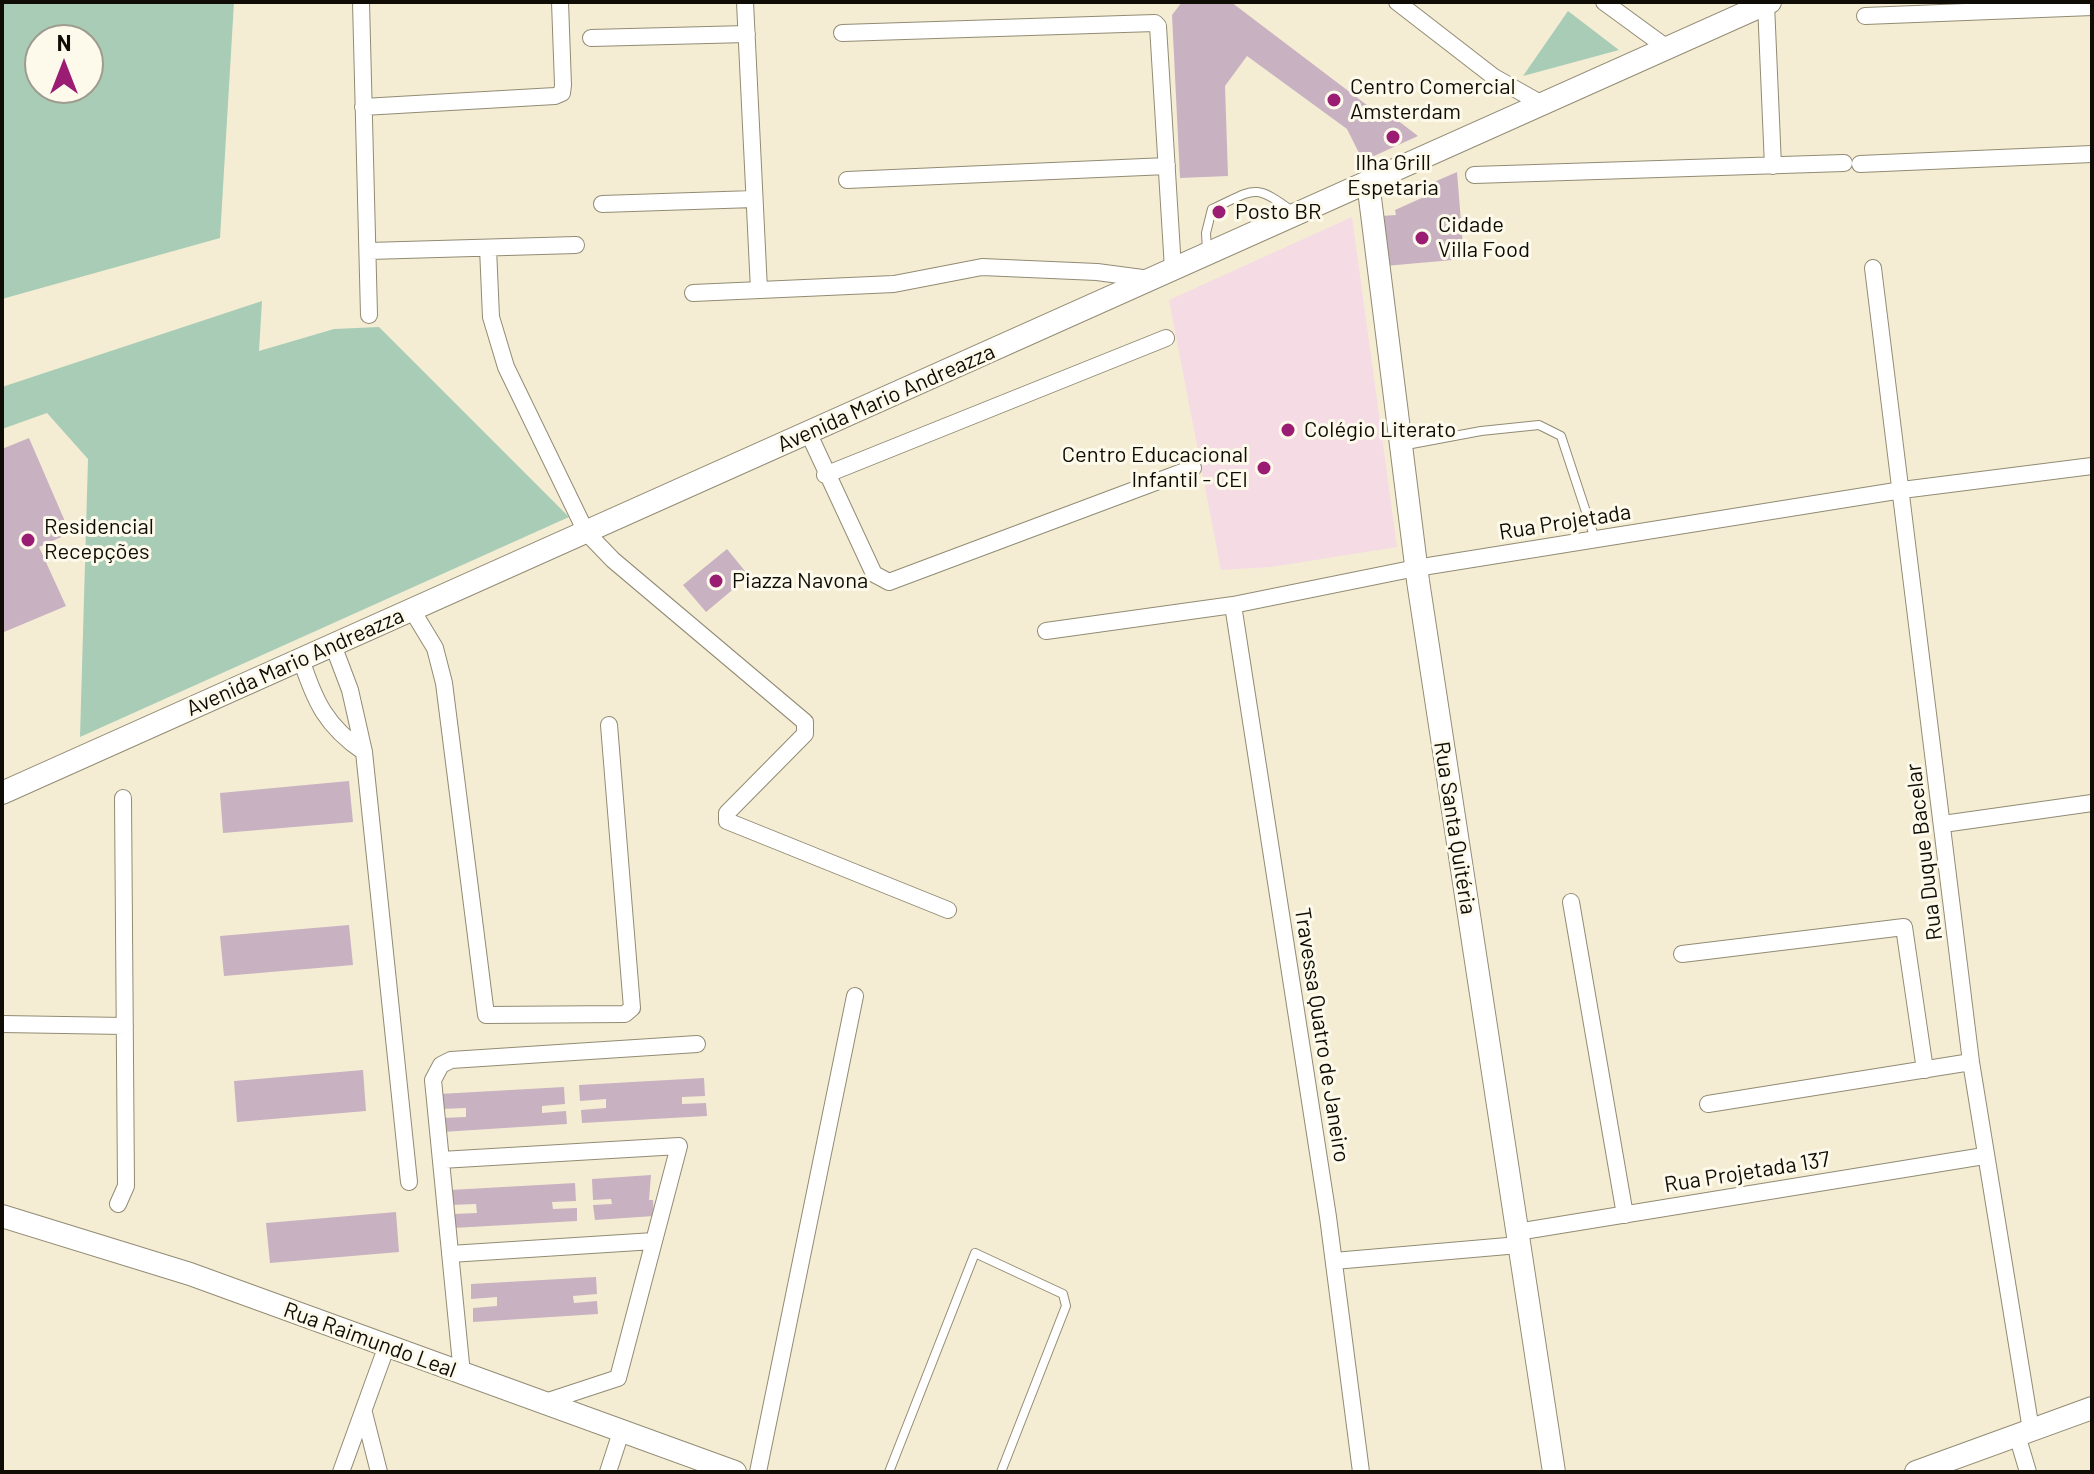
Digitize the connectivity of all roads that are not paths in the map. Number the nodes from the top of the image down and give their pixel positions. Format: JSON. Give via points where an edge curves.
{"nodes":[{"id":1,"x":361,"y":2,"type":"edge"},
{"id":2,"x":560,"y":2,"type":"edge"},
{"id":3,"x":745,"y":2,"type":"edge"},
{"id":4,"x":1397,"y":2,"type":"edge"},
{"id":5,"x":1604,"y":2,"type":"edge"},
{"id":6,"x":1768,"y":3,"type":"edge"},
{"id":7,"x":2092,"y":7,"type":"edge"},
{"id":8,"x":1865,"y":16,"type":"dead end"},
{"id":9,"x":842,"y":33,"type":"dead end"},
{"id":10,"x":747,"y":34,"type":"junction"},
{"id":11,"x":591,"y":38,"type":"dead end"},
{"id":12,"x":1667,"y":48,"type":"junction"},
{"id":13,"x":1542,"y":104,"type":"junction"},
{"id":14,"x":363,"y":107,"type":"junction"},
{"id":15,"x":2092,"y":154,"type":"edge"},
{"id":16,"x":1167,"y":166,"type":"junction"},
{"id":17,"x":1773,"y":166,"type":"junction"},
{"id":18,"x":1474,"y":175,"type":"dead end"},
{"id":19,"x":847,"y":180,"type":"dead end"},
{"id":20,"x":1368,"y":182,"type":"junction"},
{"id":21,"x":754,"y":199,"type":"junction"},
{"id":22,"x":602,"y":204,"type":"dead end"},
{"id":23,"x":1296,"y":214,"type":"junction"},
{"id":24,"x":576,"y":245,"type":"dead end"},
{"id":25,"x":488,"y":248,"type":"junction"},
{"id":26,"x":369,"y":251,"type":"junction"},
{"id":27,"x":1208,"y":254,"type":"junction"},
{"id":28,"x":1873,"y":268,"type":"dead end"},
{"id":29,"x":1173,"y":269,"type":"junction"},
{"id":30,"x":1152,"y":279,"type":"junction"},
{"id":31,"x":759,"y":290,"type":"junction"},
{"id":32,"x":693,"y":293,"type":"dead end"},
{"id":33,"x":369,"y":315,"type":"dead end"},
{"id":34,"x":1166,"y":338,"type":"dead end"},
{"id":35,"x":808,"y":432,"type":"junction"},
{"id":36,"x":1400,"y":446,"type":"junction"},
{"id":37,"x":2092,"y":466,"type":"edge"},
{"id":38,"x":1193,"y":468,"type":"dead end"},
{"id":39,"x":825,"y":475,"type":"junction"},
{"id":40,"x":1902,"y":490,"type":"junction"},
{"id":41,"x":586,"y":532,"type":"junction"},
{"id":42,"x":1595,"y":539,"type":"junction"},
{"id":43,"x":1416,"y":568,"type":"junction"},
{"id":44,"x":1233,"y":605,"type":"junction"},
{"id":45,"x":412,"y":610,"type":"junction"},
{"id":46,"x":1046,"y":631,"type":"dead end"},
{"id":47,"x":333,"y":645,"type":"junction"},
{"id":48,"x":301,"y":659,"type":"junction"},
{"id":49,"x":609,"y":725,"type":"dead end"},
{"id":50,"x":364,"y":752,"type":"junction"},
{"id":51,"x":2,"y":793,"type":"edge"},
{"id":52,"x":123,"y":798,"type":"dead end"},
{"id":53,"x":2092,"y":803,"type":"edge"},
{"id":54,"x":1943,"y":824,"type":"junction"},
{"id":55,"x":1571,"y":902,"type":"dead end"},
{"id":56,"x":948,"y":910,"type":"dead end"},
{"id":57,"x":1682,"y":954,"type":"dead end"},
{"id":58,"x":855,"y":996,"type":"dead end"},
{"id":59,"x":2,"y":1024,"type":"edge"},
{"id":60,"x":125,"y":1026,"type":"junction"},
{"id":61,"x":697,"y":1044,"type":"dead end"},
{"id":62,"x":1971,"y":1062,"type":"junction"},
{"id":63,"x":1925,"y":1070,"type":"junction"},
{"id":64,"x":1708,"y":1104,"type":"dead end"},
{"id":65,"x":1984,"y":1156,"type":"junction"},
{"id":66,"x":441,"y":1160,"type":"junction"},
{"id":67,"x":409,"y":1182,"type":"dead end"},
{"id":68,"x":118,"y":1204,"type":"dead end"},
{"id":69,"x":1625,"y":1215,"type":"junction"},
{"id":70,"x":2,"y":1216,"type":"edge"},
{"id":71,"x":1518,"y":1239,"type":"junction"},
{"id":72,"x":654,"y":1241,"type":"junction"},
{"id":73,"x":450,"y":1254,"type":"junction"},
{"id":74,"x":1334,"y":1261,"type":"junction"},
{"id":75,"x":386,"y":1348,"type":"junction"},
{"id":76,"x":462,"y":1374,"type":"junction"},
{"id":77,"x":545,"y":1402,"type":"junction"},
{"id":78,"x":2092,"y":1408,"type":"edge"},
{"id":79,"x":364,"y":1413,"type":"junction"},
{"id":80,"x":622,"y":1429,"type":"junction"},
{"id":81,"x":2024,"y":1433,"type":"junction"},
{"id":82,"x":341,"y":1472,"type":"edge"},
{"id":83,"x":379,"y":1472,"type":"edge"},
{"id":84,"x":608,"y":1472,"type":"edge"},
{"id":85,"x":735,"y":1472,"type":"edge"},
{"id":86,"x":758,"y":1472,"type":"edge"},
{"id":87,"x":889,"y":1472,"type":"edge"},
{"id":88,"x":1001,"y":1472,"type":"edge"},
{"id":89,"x":1361,"y":1472,"type":"edge"},
{"id":90,"x":1554,"y":1472,"type":"edge"},
{"id":91,"x":1916,"y":1472,"type":"edge"},
{"id":92,"x":2028,"y":1472,"type":"edge"}],
"edges":[{"from":1,"to":14,"type":"street"},
{"from":2,"to":14,"type":"street","via":[[562,93]]},
{"from":3,"to":10,"type":"street"},
{"from":4,"to":13,"type":"street","via":[[1494,77]]},
{"from":5,"to":12,"type":"street"},
{"from":6,"to":12,"type":"street","name":"Avenida Mario Andreazza"},
{"from":6,"to":17,"type":"street"},
{"from":7,"to":8,"type":"street"},
{"from":9,"to":16,"type":"street","via":[[1155,23]]},
{"from":10,"to":11,"type":"street"},
{"from":10,"to":21,"type":"street"},
{"from":12,"to":13,"type":"street","name":"Avenida Mario Andreazza"},
{"from":13,"to":20,"type":"street","name":"Avenida Mario Andreazza"},
{"from":14,"to":26,"type":"street"},
{"from":15,"to":17,"type":"street"},
{"from":16,"to":19,"type":"street"},
{"from":16,"to":29,"type":"street"},
{"from":17,"to":18,"type":"street"},
{"from":20,"to":23,"type":"street","name":"Avenida Mario Andreazza"},
{"from":20,"to":36,"type":"street","name":"Rua Santa Quitéria"},
{"from":21,"to":22,"type":"street"},
{"from":21,"to":31,"type":"street"},
{"from":23,"to":27,"type":"street","name":"Avenida Mario Andreazza"},
{"from":23,"to":27,"type":"lane","via":[[1255,190],[1212,209]]},
{"from":24,"to":25,"type":"street"},
{"from":25,"to":26,"type":"street"},
{"from":25,"to":41,"type":"street","via":[[491,317],[506,367]]},
{"from":26,"to":33,"type":"street"},
{"from":27,"to":29,"type":"street","name":"Avenida Mario Andreazza"},
{"from":28,"to":40,"type":"street","name":"Rua Duque Bacelar"},
{"from":29,"to":30,"type":"street","name":"Avenida Mario Andreazza"},
{"from":30,"to":31,"type":"street","via":[[982,267],[894,284]]},
{"from":30,"to":35,"type":"street","name":"Avenida Mario Andreazza"},
{"from":31,"to":32,"type":"street"},
{"from":34,"to":39,"type":"street"},
{"from":35,"to":39,"type":"street"},
{"from":35,"to":41,"type":"street","name":"Avenida Mario Andreazza"},
{"from":36,"to":42,"type":"lane","via":[[1539,425],[1561,436]]},
{"from":36,"to":43,"type":"street","name":"Rua Santa Quitéria"},
{"from":37,"to":40,"type":"street","name":"Rua Projetada"},
{"from":38,"to":39,"type":"street","via":[[889,582],[874,574]]},
{"from":40,"to":42,"type":"street","name":"Rua Projetada"},
{"from":40,"to":54,"type":"street","name":"Rua Duque Bacelar"},
{"from":41,"to":45,"type":"street","name":"Avenida Mario Andreazza"},
{"from":41,"to":56,"type":"street","via":[[805,722],[805,734],[727,813],[727,821]]},
{"from":42,"to":43,"type":"street","name":"Rua Projetada"},
{"from":43,"to":44,"type":"street","name":"Rua Projetada"},
{"from":43,"to":71,"type":"street","name":"Rua Santa Quitéria"},
{"from":44,"to":46,"type":"street","name":"Rua Projetada"},
{"from":44,"to":74,"type":"street","name":"Travessa Quatro de Janeiro"},
{"from":45,"to":47,"type":"street","name":"Avenida Mario Andreazza"},
{"from":45,"to":49,"type":"street","via":[[435,648],[444,683],[486,1015],[625,1014],[632,1008]]},
{"from":47,"to":48,"type":"street","name":"Avenida Mario Andreazza"},
{"from":47,"to":50,"type":"street"},
{"from":48,"to":50,"type":"street","via":[[315,702],[340,736]]},
{"from":48,"to":51,"type":"street","name":"Avenida Mario Andreazza"},
{"from":50,"to":67,"type":"street"},
{"from":52,"to":60,"type":"street"},
{"from":53,"to":54,"type":"street"},
{"from":54,"to":62,"type":"street","name":"Rua Duque Bacelar"},
{"from":55,"to":69,"type":"street"},
{"from":57,"to":63,"type":"street","via":[[1904,927]]},
{"from":58,"to":86,"type":"street"},
{"from":59,"to":60,"type":"street"},
{"from":60,"to":68,"type":"street","via":[[126,1186]]},
{"from":61,"to":66,"type":"street","via":[[451,1060],[441,1065],[433,1080]]},
{"from":62,"to":63,"type":"street"},
{"from":62,"to":65,"type":"street","name":"Rua Duque Bacelar"},
{"from":63,"to":64,"type":"street"},
{"from":65,"to":69,"type":"street","name":"Rua Projetada 137"},
{"from":65,"to":81,"type":"street","name":"Rua Duque Bacelar"},
{"from":66,"to":72,"type":"street","via":[[679,1146]]},
{"from":66,"to":73,"type":"street"},
{"from":69,"to":71,"type":"street","name":"Rua Projetada 137"},
{"from":70,"to":75,"type":"street","name":"Rua Raimundo Leal","via":[[190,1274]]},
{"from":71,"to":74,"type":"street","name":"Rua Projetada 137"},
{"from":71,"to":90,"type":"street","name":"Rua Santa Quitéria"},
{"from":72,"to":73,"type":"street"},
{"from":72,"to":77,"type":"street","via":[[618,1378]]},
{"from":73,"to":76,"type":"street"},
{"from":74,"to":89,"type":"street","name":"Travessa Quatro de Janeiro"},
{"from":75,"to":76,"type":"street","name":"Rua Raimundo Leal"},
{"from":75,"to":79,"type":"street"},
{"from":76,"to":77,"type":"street","name":"Rua Raimundo Leal"},
{"from":77,"to":80,"type":"street","name":"Rua Raimundo Leal"},
{"from":78,"to":81,"type":"street"},
{"from":79,"to":82,"type":"street"},
{"from":79,"to":83,"type":"street"},
{"from":80,"to":84,"type":"street"},
{"from":80,"to":85,"type":"street","name":"Rua Raimundo Leal"},
{"from":81,"to":91,"type":"street"},
{"from":81,"to":92,"type":"street","name":"Rua Duque Bacelar"},
{"from":87,"to":88,"type":"lane","via":[[975,1253],[1063,1294],[1066,1306]]}]}
